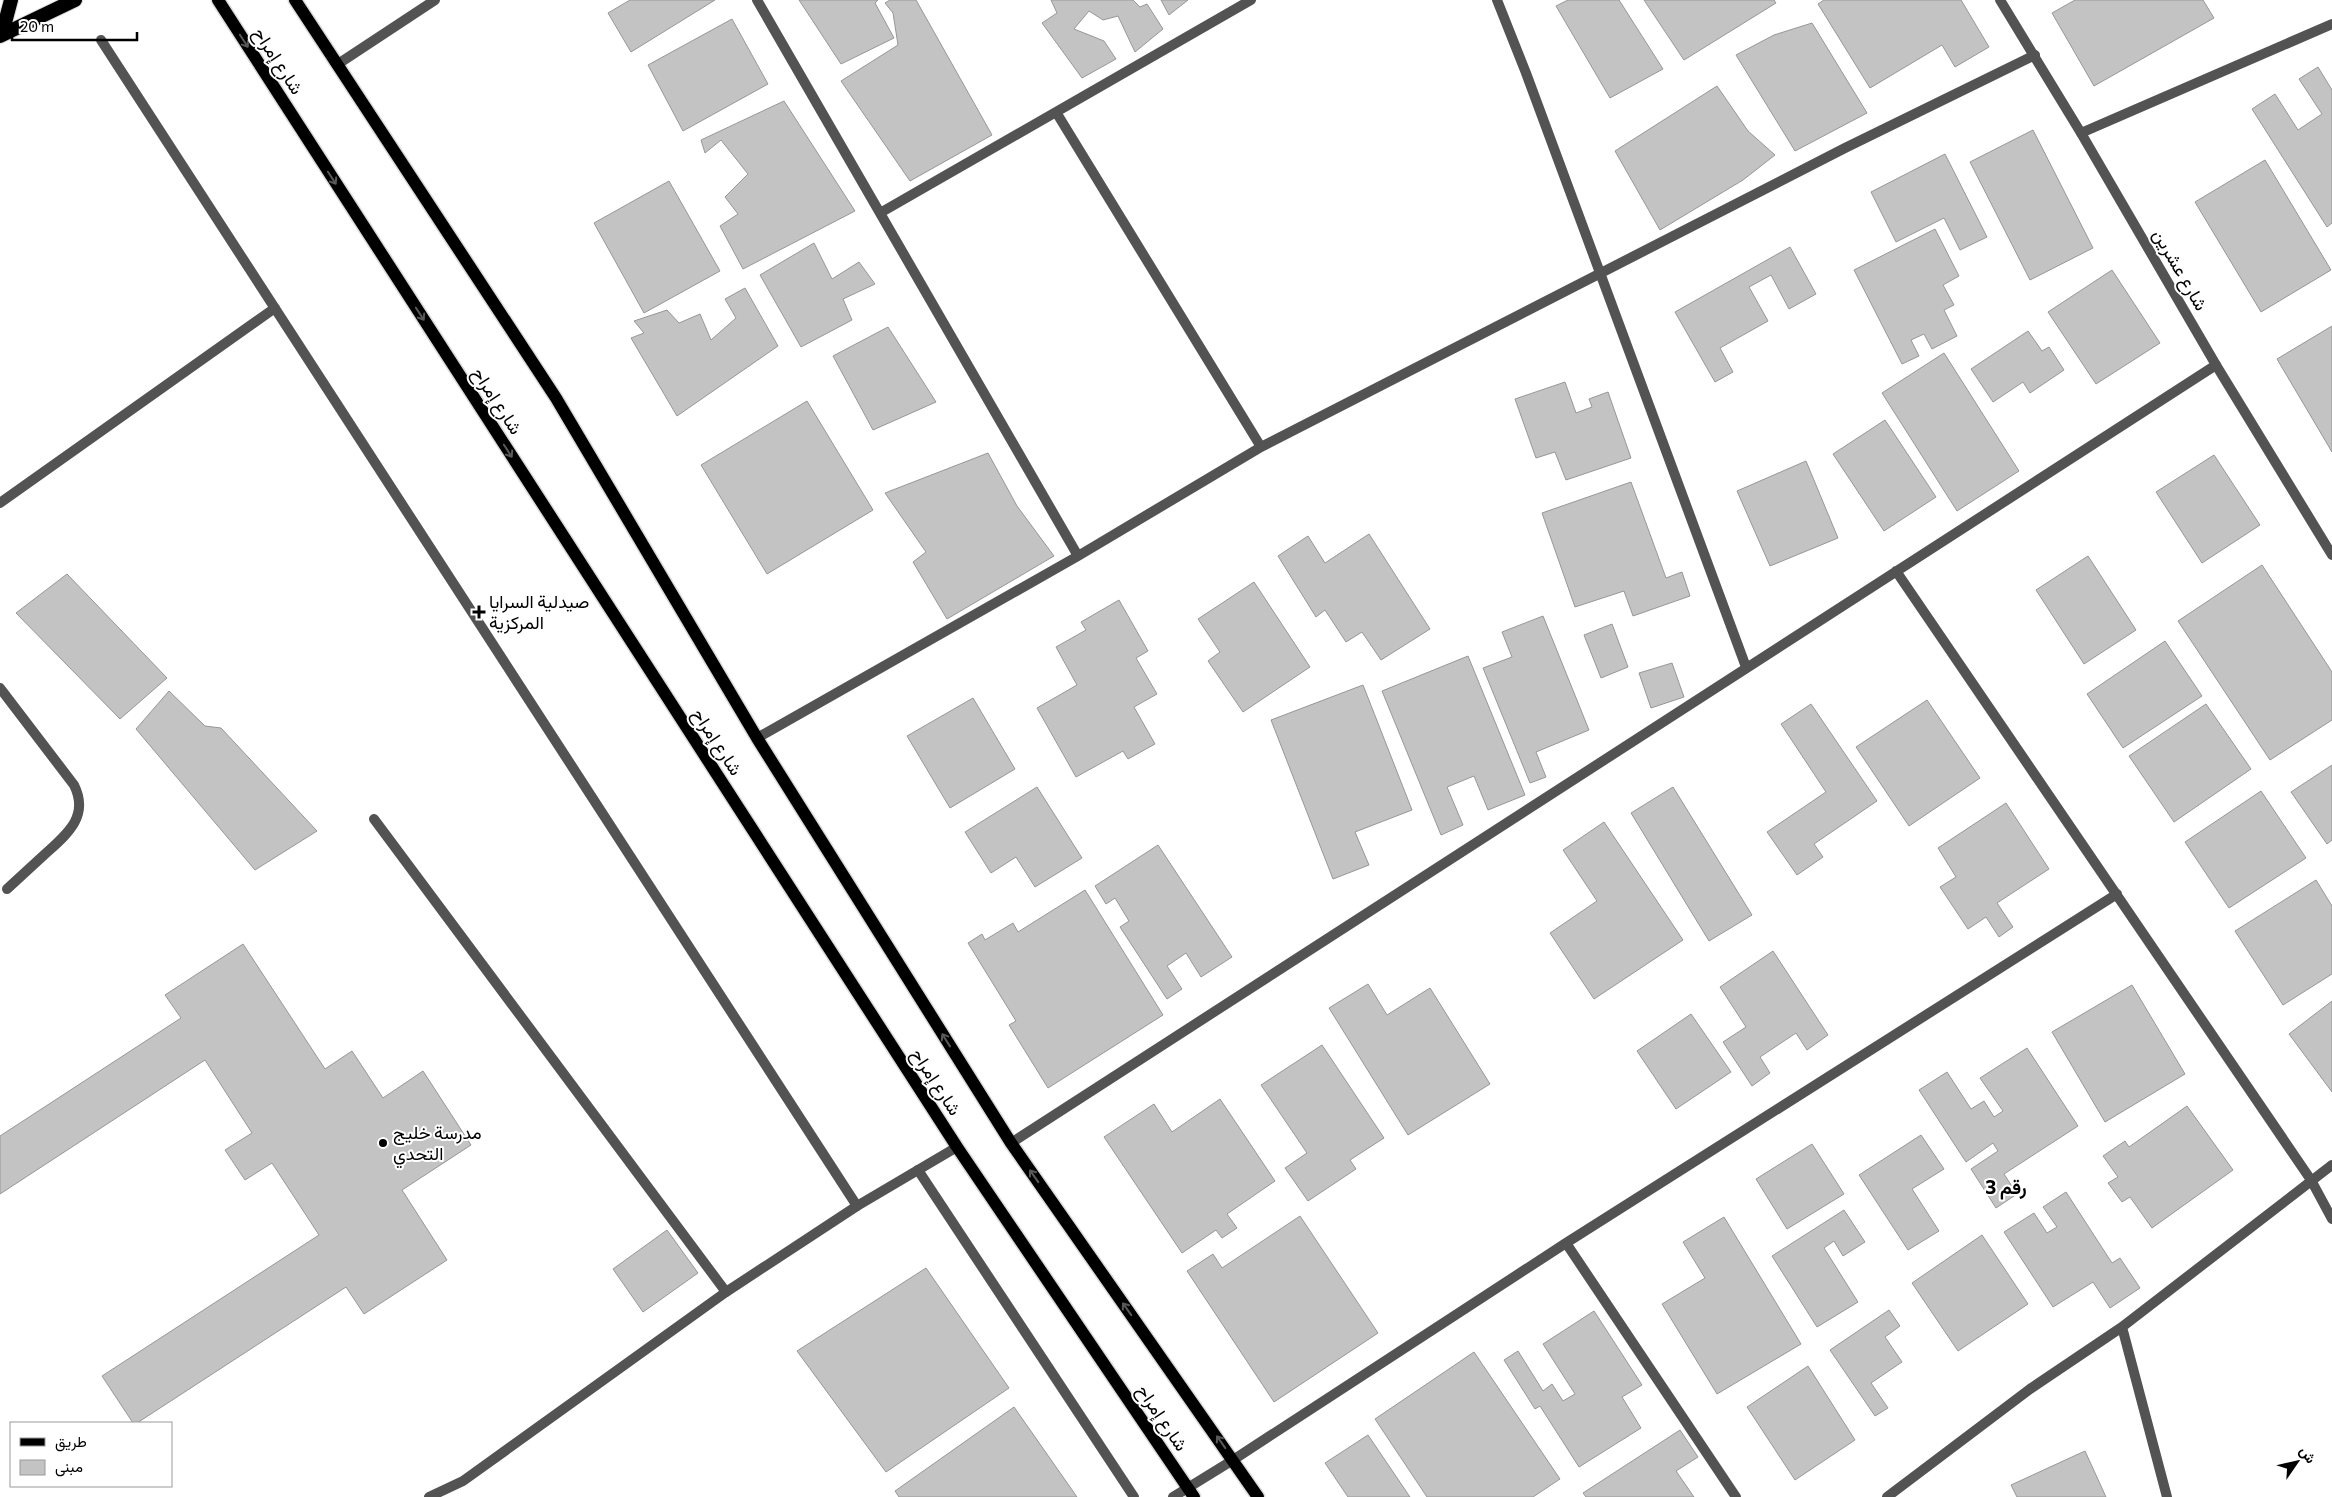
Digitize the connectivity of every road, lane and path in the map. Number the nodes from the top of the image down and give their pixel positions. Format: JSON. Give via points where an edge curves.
{"nodes":[{"id":1,"x":11,"y":0,"type":"edge"},
{"id":2,"x":75,"y":0,"type":"edge"},
{"id":3,"x":218,"y":0,"type":"edge"},
{"id":4,"x":295,"y":0,"type":"edge"},
{"id":5,"x":434,"y":0,"type":"edge"},
{"id":6,"x":757,"y":0,"type":"edge"},
{"id":7,"x":1251,"y":0,"type":"edge"},
{"id":8,"x":1496,"y":0,"type":"edge"},
{"id":9,"x":2000,"y":0,"type":"edge"},
{"id":10,"x":2332,"y":24,"type":"edge"},
{"id":11,"x":1,"y":35,"type":"edge"},
{"id":12,"x":101,"y":40,"type":"dead end"},
{"id":13,"x":2035,"y":55,"type":"junction"},
{"id":14,"x":338,"y":64,"type":"junction"},
{"id":15,"x":1056,"y":112,"type":"junction"},
{"id":16,"x":2081,"y":133,"type":"junction"},
{"id":17,"x":880,"y":214,"type":"junction"},
{"id":18,"x":1600,"y":274,"type":"junction"},
{"id":19,"x":275,"y":308,"type":"junction"},
{"id":20,"x":2216,"y":365,"type":"junction"},
{"id":21,"x":1261,"y":448,"type":"junction"},
{"id":22,"x":0,"y":504,"type":"edge"},
{"id":23,"x":2332,"y":555,"type":"edge"},
{"id":24,"x":1078,"y":556,"type":"junction"},
{"id":25,"x":1896,"y":571,"type":"junction"},
{"id":26,"x":1746,"y":667,"type":"junction"},
{"id":27,"x":0,"y":688,"type":"edge"},
{"id":28,"x":757,"y":738,"type":"junction"},
{"id":29,"x":374,"y":819,"type":"dead end"},
{"id":30,"x":7,"y":889,"type":"dead end"},
{"id":31,"x":2117,"y":894,"type":"junction"},
{"id":32,"x":1010,"y":1142,"type":"junction"},
{"id":33,"x":957,"y":1147,"type":"junction"},
{"id":34,"x":2332,"y":1165,"type":"edge"},
{"id":35,"x":918,"y":1170,"type":"junction"},
{"id":36,"x":2311,"y":1180,"type":"junction"},
{"id":37,"x":857,"y":1206,"type":"junction"},
{"id":38,"x":2332,"y":1219,"type":"edge"},
{"id":39,"x":1566,"y":1242,"type":"junction"},
{"id":40,"x":726,"y":1292,"type":"junction"},
{"id":41,"x":2122,"y":1327,"type":"junction"},
{"id":42,"x":1233,"y":1460,"type":"junction"},
{"id":43,"x":1191,"y":1492,"type":"edge"},
{"id":44,"x":429,"y":1497,"type":"edge"},
{"id":45,"x":1134,"y":1497,"type":"edge"},
{"id":46,"x":1173,"y":1497,"type":"edge"},
{"id":47,"x":1258,"y":1497,"type":"edge"},
{"id":48,"x":1736,"y":1497,"type":"edge"},
{"id":49,"x":1887,"y":1497,"type":"edge"},
{"id":50,"x":2167,"y":1497,"type":"edge"}],
"edges":[{"from":1,"to":11,"type":"highway"},
{"from":2,"to":11,"type":"highway"},
{"from":3,"to":33,"type":"main road","name":"شارع إمراح","one_way":true},
{"from":4,"to":14,"type":"main road","name":"شارع إمراح"},
{"from":5,"to":14,"type":"street"},
{"from":6,"to":17,"type":"street"},
{"from":7,"to":15,"type":"street"},
{"from":8,"to":18,"type":"street"},
{"from":9,"to":13,"type":"street","name":"شارع عشرين"},
{"from":10,"to":16,"type":"street"},
{"from":12,"to":19,"type":"street"},
{"from":13,"to":16,"type":"street","name":"شارع عشرين"},
{"from":13,"to":18,"type":"street"},
{"from":14,"to":28,"type":"main road","name":"شارع إمراح","via":[[556,398]]},
{"from":15,"to":17,"type":"street"},
{"from":15,"to":21,"type":"street"},
{"from":16,"to":20,"type":"street","name":"شارع عشرين"},
{"from":17,"to":24,"type":"street"},
{"from":18,"to":21,"type":"street"},
{"from":18,"to":26,"type":"street"},
{"from":19,"to":22,"type":"street"},
{"from":19,"to":37,"type":"street"},
{"from":20,"to":23,"type":"street","name":"شارع عشرين"},
{"from":20,"to":25,"type":"street"},
{"from":21,"to":24,"type":"street"},
{"from":24,"to":28,"type":"street"},
{"from":25,"to":26,"type":"street"},
{"from":25,"to":31,"type":"street"},
{"from":26,"to":32,"type":"street"},
{"from":27,"to":30,"type":"street","via":[[74,784],[80,806],[77,820],[69,832]]},
{"from":32,"to":28,"type":"main road","name":"شارع إمراح","one_way":true},
{"from":29,"to":40,"type":"street"},
{"from":31,"to":36,"type":"street"},
{"from":31,"to":39,"type":"street"},
{"from":42,"to":32,"type":"main road","name":"شارع إمراح","one_way":true},
{"from":33,"to":35,"type":"street"},
{"from":33,"to":43,"type":"main road","name":"شارع إمراح"},
{"from":34,"to":36,"type":"street"},
{"from":35,"to":37,"type":"street"},
{"from":35,"to":45,"type":"street"},
{"from":36,"to":38,"type":"street"},
{"from":36,"to":41,"type":"street"},
{"from":37,"to":40,"type":"street"},
{"from":39,"to":42,"type":"street"},
{"from":39,"to":48,"type":"street"},
{"from":40,"to":44,"type":"street","via":[[478,1471]]},
{"from":41,"to":49,"type":"street","via":[[2030,1389]]},
{"from":41,"to":50,"type":"street"},
{"from":42,"to":43,"type":"street"},
{"from":42,"to":47,"type":"main road","name":"شارع إمراح"},
{"from":43,"to":46,"type":"street"}]}
